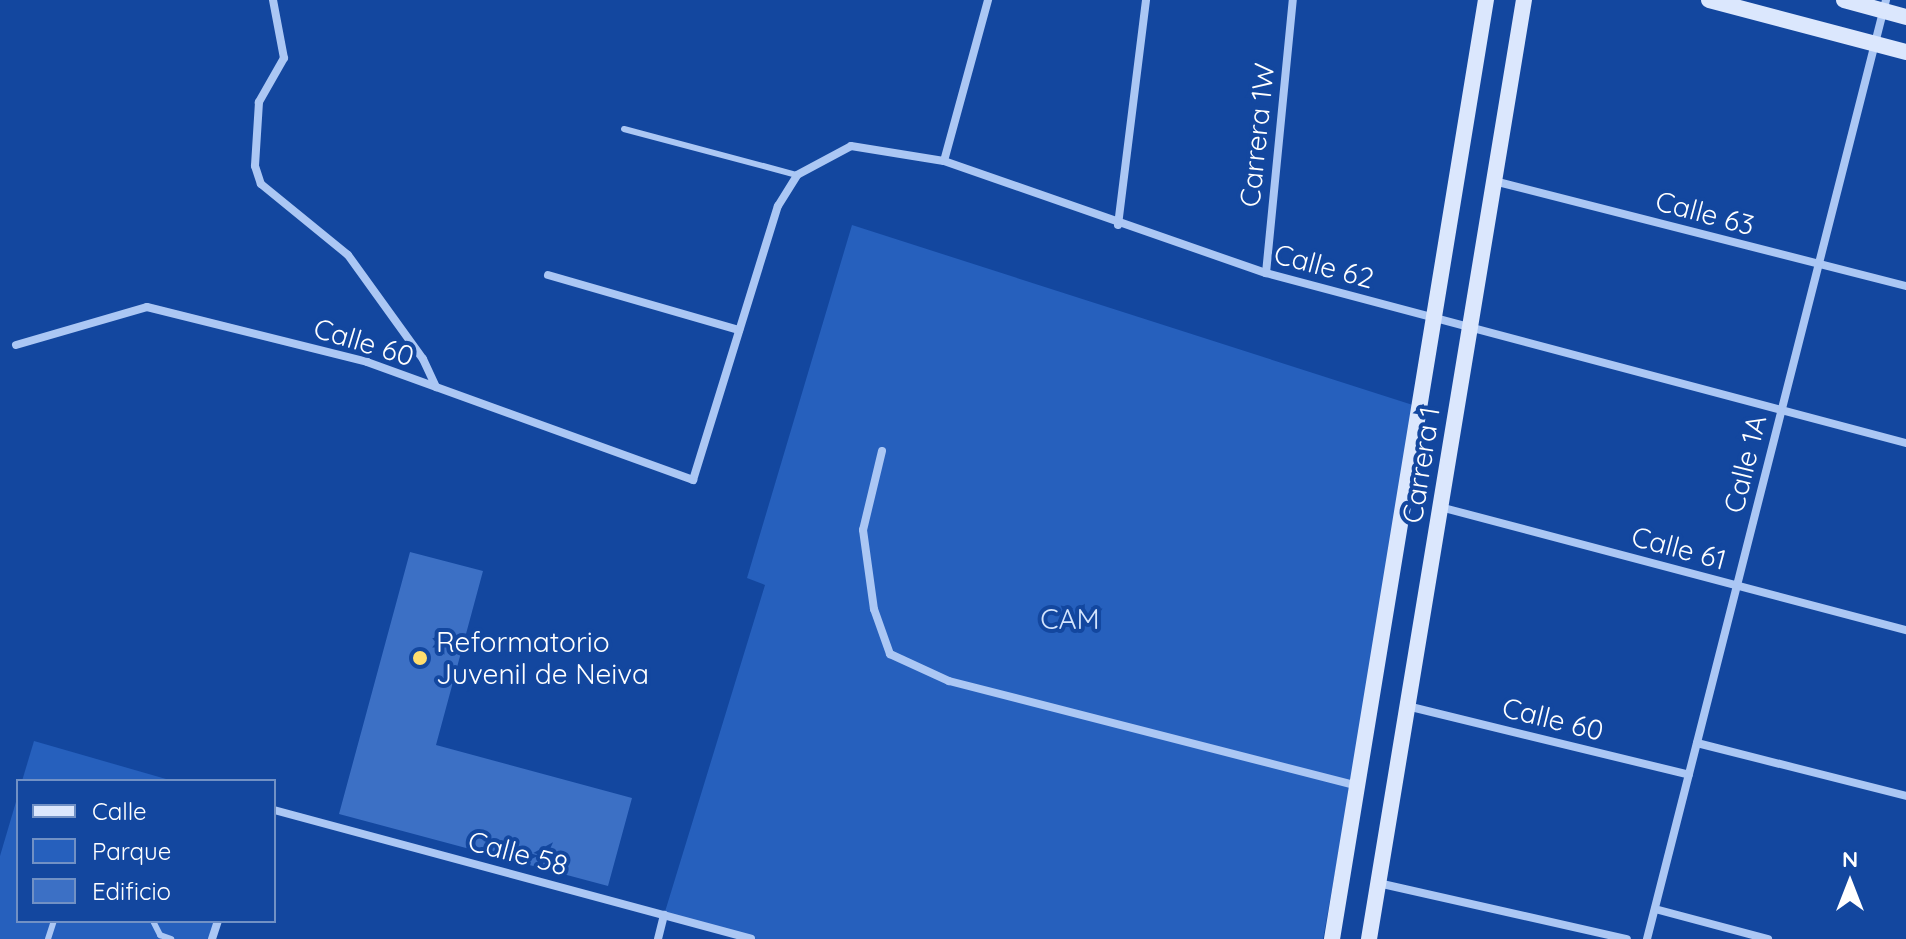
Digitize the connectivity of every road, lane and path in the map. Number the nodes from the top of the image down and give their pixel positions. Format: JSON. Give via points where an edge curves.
{"nodes":[{"id":1,"x":273,"y":0,"type":"edge"},
{"id":2,"x":988,"y":0,"type":"edge"},
{"id":3,"x":1146,"y":0,"type":"edge"},
{"id":4,"x":1293,"y":0,"type":"edge"},
{"id":5,"x":1486,"y":0,"type":"edge"},
{"id":6,"x":1524,"y":0,"type":"edge"},
{"id":7,"x":1709,"y":0,"type":"edge"},
{"id":8,"x":1844,"y":0,"type":"edge"},
{"id":9,"x":1885,"y":5,"type":"edge"},
{"id":10,"x":1906,"y":17,"type":"edge"},
{"id":11,"x":1875,"y":44,"type":"junction"},
{"id":12,"x":1906,"y":52,"type":"edge"},
{"id":13,"x":624,"y":129,"type":"dead end"},
{"id":14,"x":944,"y":161,"type":"junction"},
{"id":15,"x":797,"y":175,"type":"junction"},
{"id":16,"x":1494,"y":181,"type":"junction"},
{"id":17,"x":1118,"y":225,"type":"junction"},
{"id":18,"x":1819,"y":265,"type":"junction"},
{"id":19,"x":1266,"y":273,"type":"junction"},
{"id":20,"x":548,"y":275,"type":"dead end"},
{"id":21,"x":1906,"y":286,"type":"edge"},
{"id":22,"x":1434,"y":318,"type":"junction"},
{"id":23,"x":1470,"y":328,"type":"junction"},
{"id":24,"x":739,"y":330,"type":"junction"},
{"id":25,"x":16,"y":345,"type":"dead end"},
{"id":26,"x":436,"y":387,"type":"junction"},
{"id":27,"x":1782,"y":411,"type":"junction"},
{"id":28,"x":1906,"y":443,"type":"edge"},
{"id":29,"x":882,"y":451,"type":"dead end"},
{"id":30,"x":1440,"y":507,"type":"junction"},
{"id":31,"x":1737,"y":587,"type":"junction"},
{"id":32,"x":1906,"y":630,"type":"edge"},
{"id":33,"x":1407,"y":706,"type":"junction"},
{"id":34,"x":1697,"y":743,"type":"junction"},
{"id":35,"x":1689,"y":775,"type":"junction"},
{"id":36,"x":1357,"y":786,"type":"junction"},
{"id":37,"x":1906,"y":796,"type":"edge"},
{"id":38,"x":276,"y":811,"type":"edge"},
{"id":39,"x":1377,"y":882,"type":"junction"},
{"id":40,"x":1655,"y":909,"type":"junction"},
{"id":41,"x":664,"y":915,"type":"junction"},
{"id":42,"x":154,"y":923,"type":"edge"},
{"id":43,"x":171,"y":939,"type":"edge"},
{"id":44,"x":658,"y":939,"type":"edge"},
{"id":45,"x":751,"y":939,"type":"edge"},
{"id":46,"x":1332,"y":939,"type":"edge"},
{"id":47,"x":1369,"y":939,"type":"edge"},
{"id":48,"x":1627,"y":939,"type":"edge"},
{"id":49,"x":1647,"y":939,"type":"edge"},
{"id":50,"x":1768,"y":939,"type":"edge"}],
"edges":[{"from":1,"to":26,"type":"street","via":[[284,58],[259,102],[255,166],[261,184],[348,255],[423,359]]},
{"from":2,"to":14,"type":"street"},
{"from":3,"to":17,"type":"street"},
{"from":4,"to":19,"type":"street","name":"Carrera 1W"},
{"from":5,"to":22,"type":"main road","name":"Carrera 1"},
{"from":6,"to":16,"type":"main road","name":"Carrera 1"},
{"from":7,"to":11,"type":"main road"},
{"from":8,"to":9,"type":"main road"},
{"from":9,"to":10,"type":"main road"},
{"from":9,"to":11,"type":"street","name":"Calle 1A"},
{"from":11,"to":12,"type":"main road"},
{"from":11,"to":18,"type":"street","name":"Calle 1A"},
{"from":13,"to":15,"type":"lane"},
{"from":14,"to":15,"type":"street","name":"Calle 62","via":[[851,146]]},
{"from":14,"to":17,"type":"street","name":"Calle 62"},
{"from":15,"to":24,"type":"street","via":[[772,226]]},
{"from":16,"to":18,"type":"street","name":"Calle 63"},
{"from":16,"to":23,"type":"main road","name":"Carrera 1"},
{"from":17,"to":19,"type":"street","name":"Calle 62"},
{"from":18,"to":21,"type":"street","name":"Calle 63"},
{"from":18,"to":27,"type":"street","name":"Calle 1A"},
{"from":19,"to":22,"type":"street","name":"Calle 62"},
{"from":20,"to":24,"type":"street"},
{"from":22,"to":23,"type":"street","name":"Calle 62"},
{"from":22,"to":36,"type":"main road","name":"Carrera 1"},
{"from":23,"to":27,"type":"street","name":"Calle 62"},
{"from":23,"to":30,"type":"main road","name":"Carrera 1"},
{"from":24,"to":26,"type":"street","name":"Calle 60","via":[[693,480]]},
{"from":25,"to":26,"type":"street","name":"Calle 60","via":[[147,307],[367,362]]},
{"from":27,"to":28,"type":"street","name":"Calle 62"},
{"from":27,"to":31,"type":"street","name":"Calle 1A"},
{"from":29,"to":36,"type":"street","via":[[863,530],[874,609],[890,654],[949,681]]},
{"from":30,"to":31,"type":"street","name":"Calle 61"},
{"from":30,"to":33,"type":"main road","name":"Carrera 1"},
{"from":31,"to":32,"type":"street","name":"Calle 61"},
{"from":31,"to":34,"type":"street","name":"Calle 1A"},
{"from":33,"to":35,"type":"street","name":"Calle 60"},
{"from":33,"to":39,"type":"main road","name":"Carrera 1"},
{"from":34,"to":35,"type":"street","name":"Calle 1A"},
{"from":34,"to":37,"type":"street"},
{"from":35,"to":40,"type":"street","name":"Calle 1A"},
{"from":36,"to":46,"type":"main road","name":"Carrera 1"},
{"from":38,"to":41,"type":"street","name":"Calle 58"},
{"from":39,"to":47,"type":"main road","name":"Carrera 1"},
{"from":39,"to":48,"type":"street"},
{"from":40,"to":49,"type":"street","name":"Calle 1A"},
{"from":40,"to":50,"type":"street"},
{"from":41,"to":44,"type":"street"},
{"from":41,"to":45,"type":"street","name":"Calle 58"},
{"from":42,"to":43,"type":"lane","via":[[160,935]]}]}
